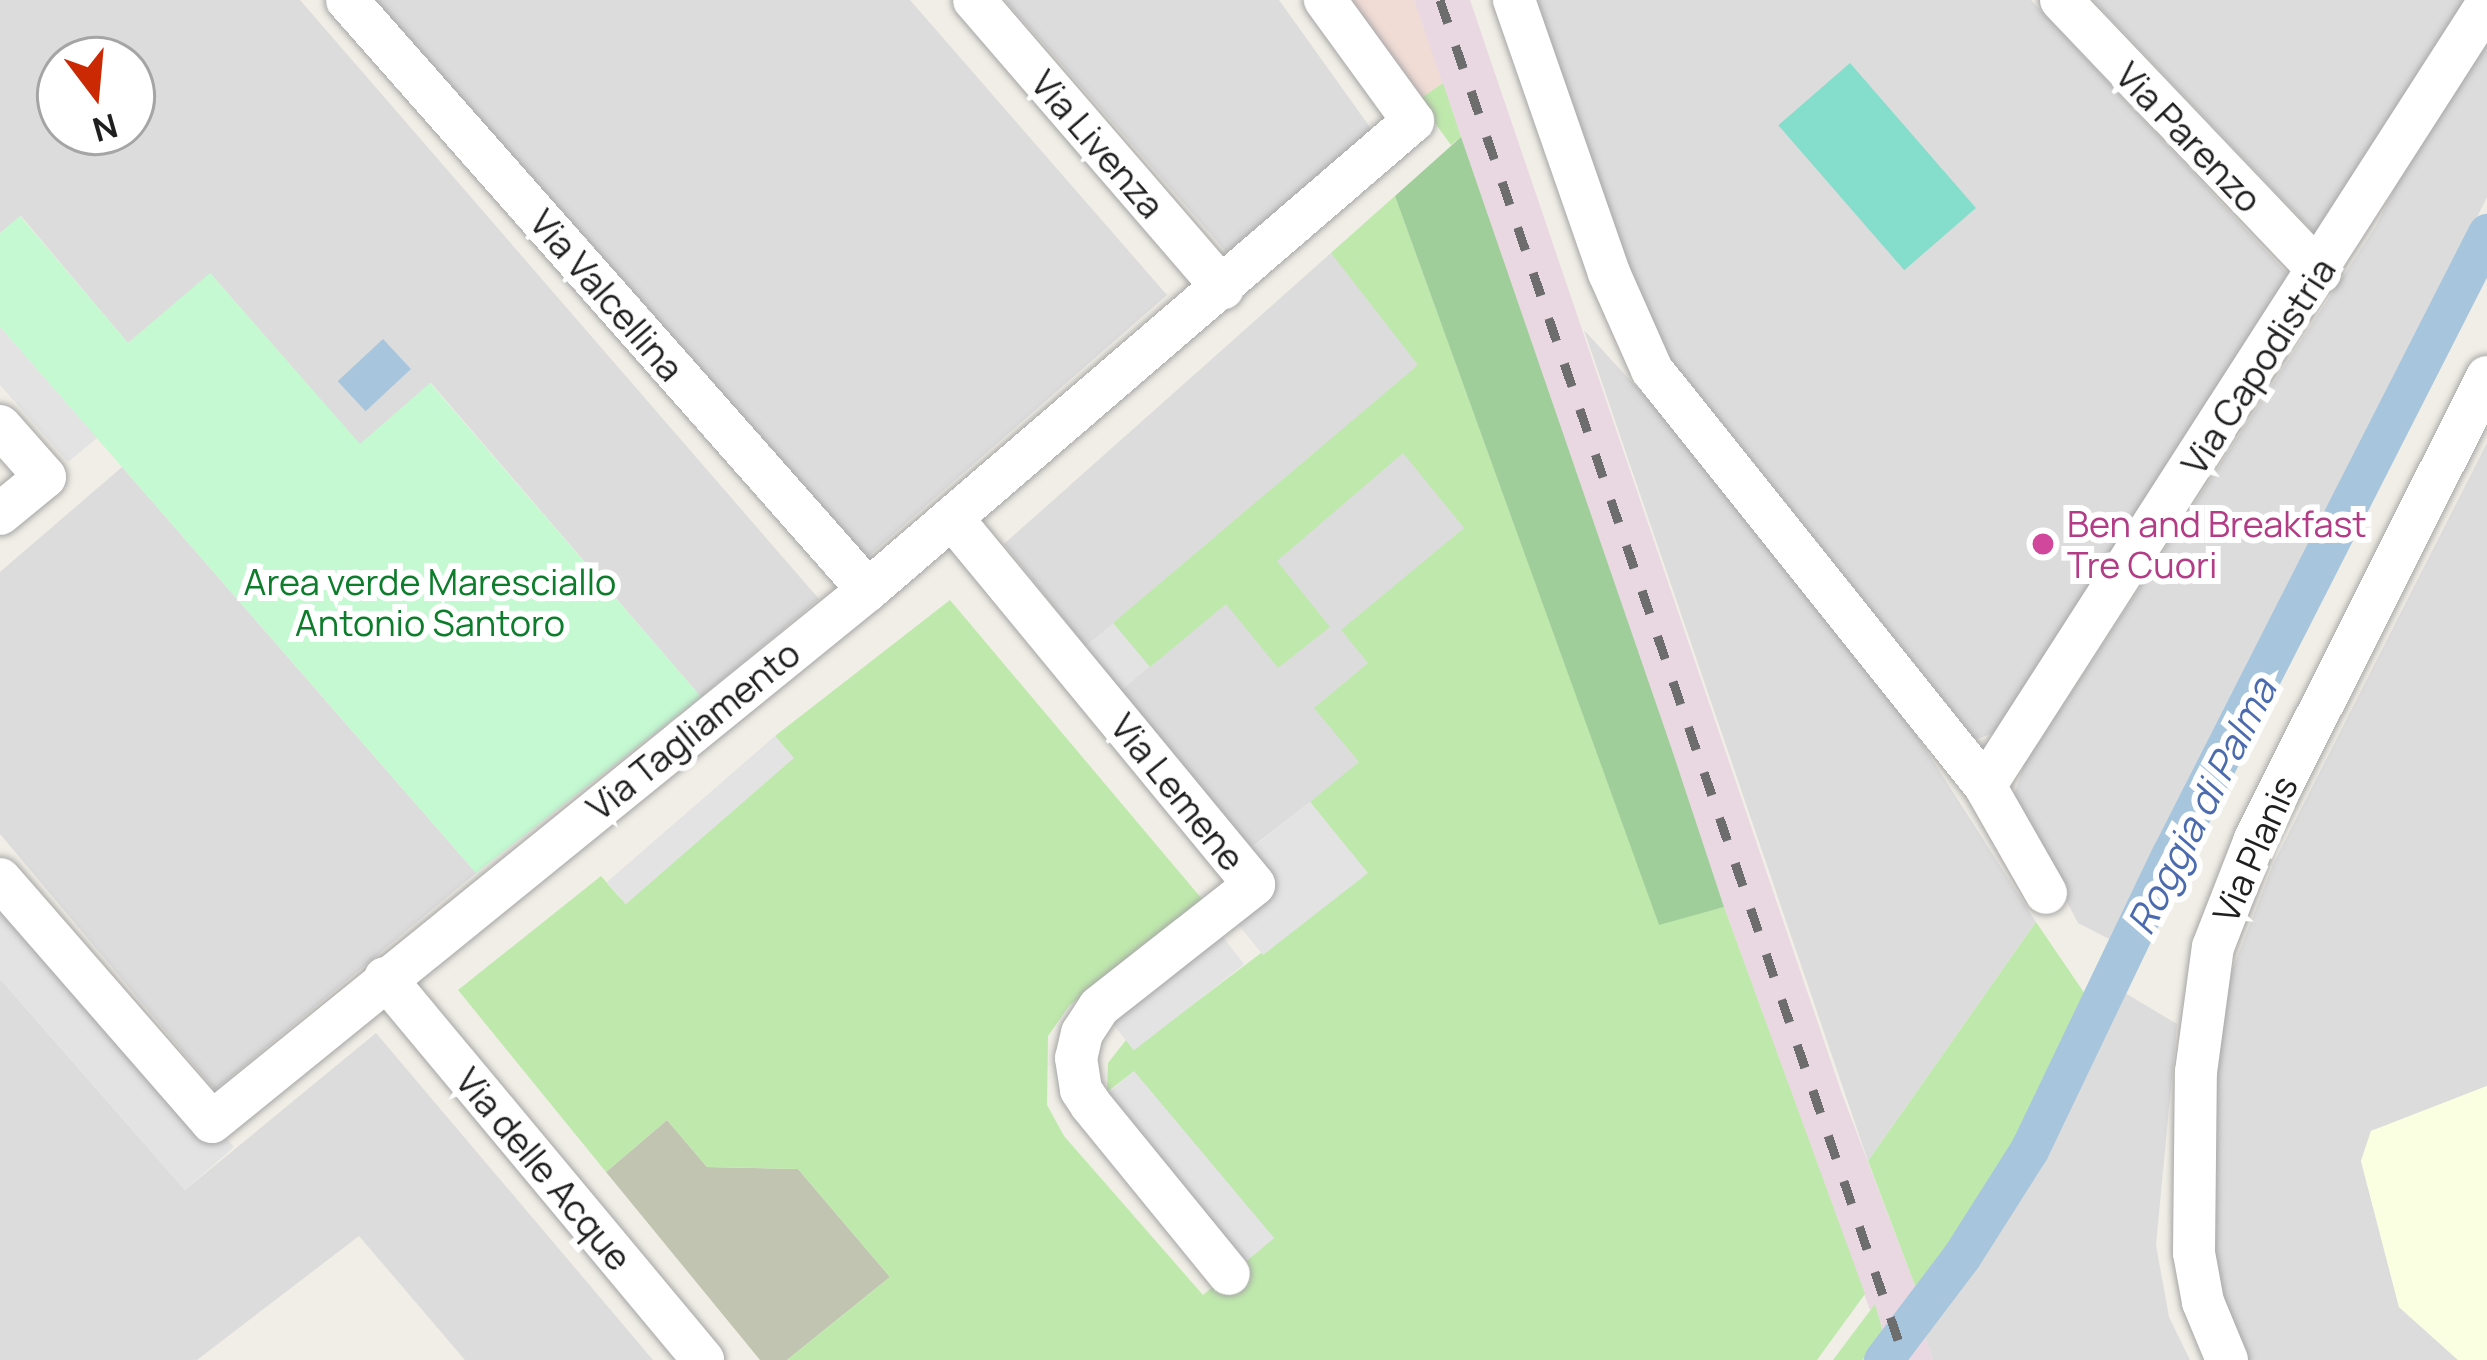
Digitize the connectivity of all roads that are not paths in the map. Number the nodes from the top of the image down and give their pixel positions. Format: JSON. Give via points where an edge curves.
{"nodes":[{"id":1,"x":346,"y":0,"type":"edge"},
{"id":2,"x":974,"y":0,"type":"edge"},
{"id":3,"x":1325,"y":0,"type":"edge"},
{"id":4,"x":1514,"y":0,"type":"edge"},
{"id":5,"x":2061,"y":0,"type":"edge"},
{"id":6,"x":2487,"y":4,"type":"edge"},
{"id":7,"x":2320,"y":272,"type":"junction"},
{"id":8,"x":1222,"y":287,"type":"junction"},
{"id":9,"x":2487,"y":377,"type":"edge"},
{"id":10,"x":0,"y":427,"type":"edge"},
{"id":11,"x":0,"y":514,"type":"edge"},
{"id":12,"x":952,"y":518,"type":"junction"},
{"id":13,"x":868,"y":590,"type":"junction"},
{"id":14,"x":1985,"y":786,"type":"junction"},
{"id":15,"x":0,"y":879,"type":"edge"},
{"id":16,"x":2045,"y":892,"type":"dead end"},
{"id":17,"x":385,"y":978,"type":"junction"},
{"id":18,"x":1229,"y":1274,"type":"dead end"},
{"id":19,"x":703,"y":1360,"type":"edge"},
{"id":20,"x":2227,"y":1360,"type":"edge"}],
"edges":[{"from":1,"to":13,"type":"street","name":"Via Valcellina"},
{"from":2,"to":8,"type":"street","name":"Via Livenza"},
{"from":3,"to":8,"type":"street","name":"Via Tagliamento","via":[[1413,122]]},
{"from":4,"to":14,"type":"street","via":[[1609,273],[1652,370]]},
{"from":5,"to":7,"type":"street","name":"Via Parenzo"},
{"from":6,"to":7,"type":"street","name":"Via Capodistria"},
{"from":7,"to":14,"type":"street","name":"Via Capodistria"},
{"from":8,"to":12,"type":"street","name":"Via Tagliamento"},
{"from":9,"to":20,"type":"street","name":"Via Planis","via":[[2254,839],[2213,947],[2196,1072],[2194,1253]]},
{"from":10,"to":11,"type":"street","via":[[45,477]]},
{"from":12,"to":13,"type":"street","name":"Via Tagliamento"},
{"from":12,"to":18,"type":"street","name":"Via Lemene","via":[[1254,885],[1099,1006],[1076,1058],[1090,1106]]},
{"from":13,"to":17,"type":"street","name":"Via Tagliamento"},
{"from":14,"to":16,"type":"street"},
{"from":15,"to":17,"type":"street","name":"Via Tagliamento","via":[[212,1122]]},
{"from":17,"to":19,"type":"street","name":"Via delle Acque"}]}
